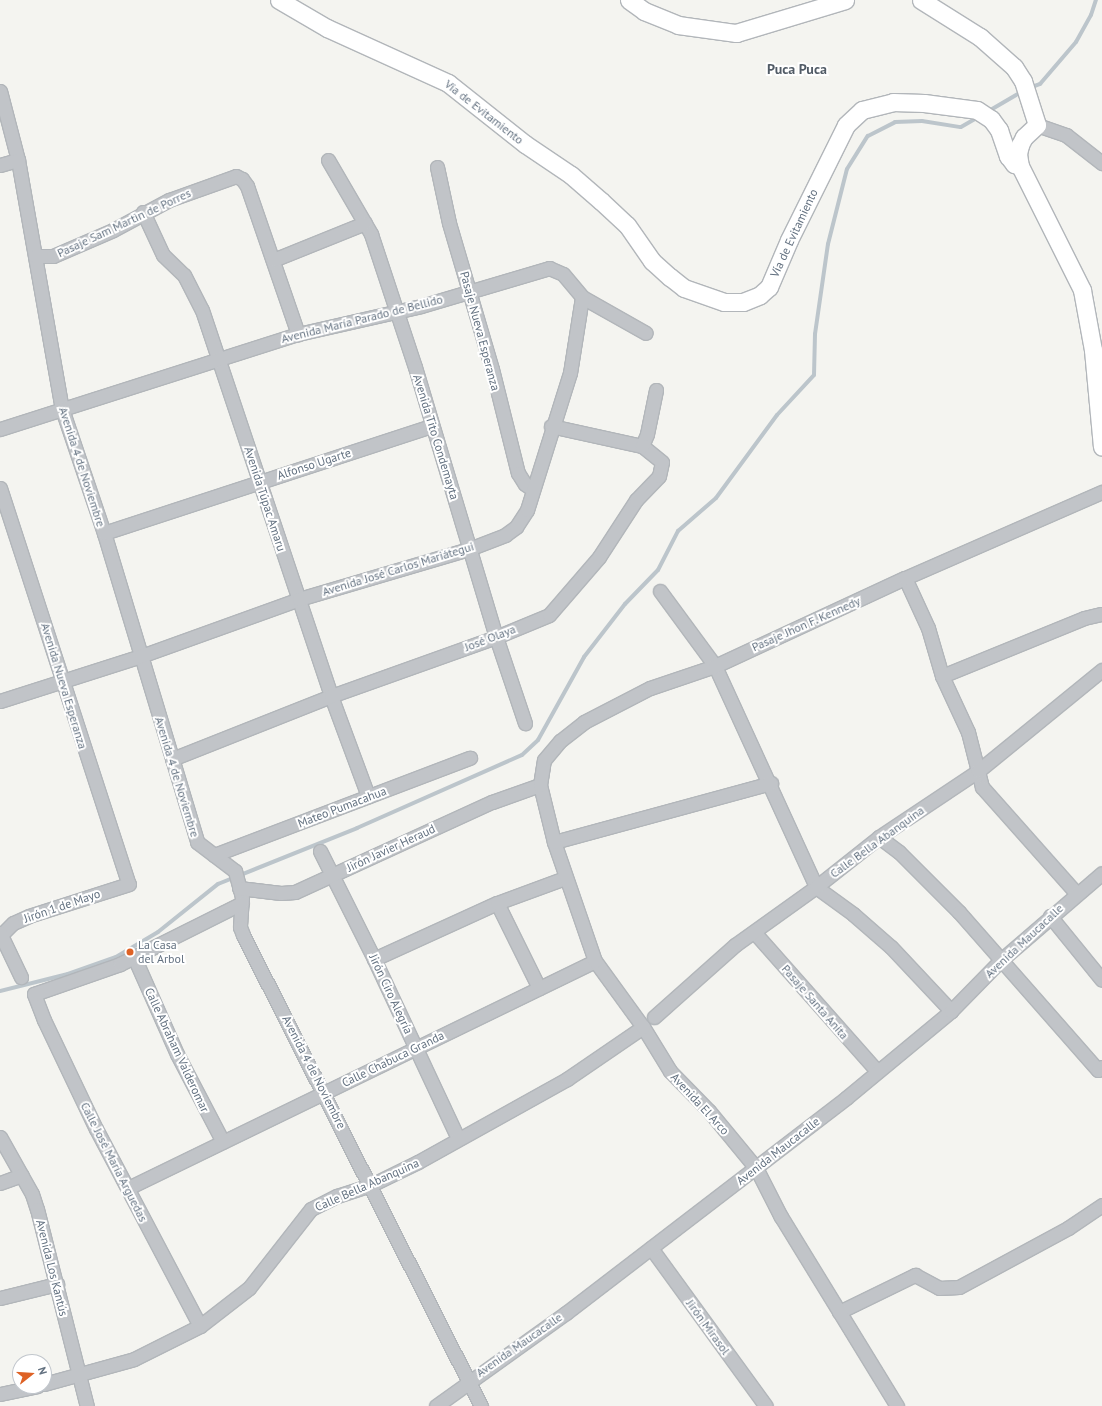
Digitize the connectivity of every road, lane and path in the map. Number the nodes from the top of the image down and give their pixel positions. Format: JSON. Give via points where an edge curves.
{"nodes":[{"id":1,"x":279,"y":0,"type":"edge"},
{"id":2,"x":630,"y":0,"type":"edge"},
{"id":3,"x":845,"y":0,"type":"edge"},
{"id":4,"x":921,"y":0,"type":"edge"},
{"id":5,"x":0,"y":91,"type":"edge"},
{"id":6,"x":1037,"y":125,"type":"junction"},
{"id":7,"x":18,"y":160,"type":"junction"},
{"id":8,"x":328,"y":160,"type":"dead end"},
{"id":9,"x":1102,"y":162,"type":"edge"},
{"id":10,"x":0,"y":165,"type":"edge"},
{"id":11,"x":1020,"y":166,"type":"junction"},
{"id":12,"x":437,"y":167,"type":"dead end"},
{"id":13,"x":144,"y":212,"type":"junction"},
{"id":14,"x":365,"y":223,"type":"junction"},
{"id":15,"x":35,"y":256,"type":"junction"},
{"id":16,"x":273,"y":260,"type":"junction"},
{"id":17,"x":470,"y":292,"type":"junction"},
{"id":18,"x":582,"y":297,"type":"junction"},
{"id":19,"x":395,"y":310,"type":"junction"},
{"id":20,"x":646,"y":333,"type":"dead end"},
{"id":21,"x":298,"y":334,"type":"junction"},
{"id":22,"x":219,"y":357,"type":"junction"},
{"id":23,"x":656,"y":390,"type":"dead end"},
{"id":24,"x":62,"y":409,"type":"junction"},
{"id":25,"x":432,"y":426,"type":"junction"},
{"id":26,"x":551,"y":426,"type":"junction"},
{"id":27,"x":0,"y":429,"type":"edge"},
{"id":28,"x":642,"y":446,"type":"junction"},
{"id":29,"x":1102,"y":447,"type":"edge"},
{"id":30,"x":259,"y":482,"type":"junction"},
{"id":31,"x":0,"y":488,"type":"edge"},
{"id":32,"x":532,"y":489,"type":"junction"},
{"id":33,"x":1102,"y":492,"type":"edge"},
{"id":34,"x":104,"y":533,"type":"junction"},
{"id":35,"x":469,"y":549,"type":"junction"},
{"id":36,"x":904,"y":578,"type":"junction"},
{"id":37,"x":660,"y":591,"type":"dead end"},
{"id":38,"x":299,"y":599,"type":"junction"},
{"id":39,"x":1102,"y":614,"type":"edge"},
{"id":40,"x":496,"y":637,"type":"junction"},
{"id":41,"x":141,"y":656,"type":"junction"},
{"id":42,"x":715,"y":666,"type":"junction"},
{"id":43,"x":1102,"y":670,"type":"edge"},
{"id":44,"x":942,"y":676,"type":"junction"},
{"id":45,"x":63,"y":682,"type":"junction"},
{"id":46,"x":331,"y":696,"type":"junction"},
{"id":47,"x":0,"y":701,"type":"edge"},
{"id":48,"x":525,"y":723,"type":"dead end"},
{"id":49,"x":470,"y":758,"type":"dead end"},
{"id":50,"x":172,"y":759,"type":"junction"},
{"id":51,"x":978,"y":771,"type":"junction"},
{"id":52,"x":771,"y":783,"type":"junction"},
{"id":53,"x":540,"y":785,"type":"junction"},
{"id":54,"x":368,"y":796,"type":"junction"},
{"id":55,"x":878,"y":837,"type":"junction"},
{"id":56,"x":554,"y":842,"type":"junction"},
{"id":57,"x":320,"y":851,"type":"dead end"},
{"id":58,"x":214,"y":856,"type":"junction"},
{"id":59,"x":1102,"y":873,"type":"edge"},
{"id":60,"x":332,"y":876,"type":"junction"},
{"id":61,"x":565,"y":878,"type":"junction"},
{"id":62,"x":129,"y":884,"type":"joint"},
{"id":63,"x":239,"y":887,"type":"junction"},
{"id":64,"x":816,"y":887,"type":"junction"},
{"id":65,"x":1076,"y":893,"type":"junction"},
{"id":66,"x":242,"y":902,"type":"junction"},
{"id":67,"x":497,"y":903,"type":"junction"},
{"id":68,"x":1050,"y":916,"type":"junction"},
{"id":69,"x":754,"y":932,"type":"junction"},
{"id":70,"x":0,"y":935,"type":"edge"},
{"id":71,"x":134,"y":957,"type":"junction"},
{"id":72,"x":374,"y":959,"type":"junction"},
{"id":73,"x":1001,"y":960,"type":"junction"},
{"id":74,"x":595,"y":961,"type":"junction"},
{"id":75,"x":21,"y":977,"type":"dead end"},
{"id":76,"x":1102,"y":980,"type":"edge"},
{"id":77,"x":539,"y":988,"type":"junction"},
{"id":78,"x":951,"y":1012,"type":"junction"},
{"id":79,"x":654,"y":1017,"type":"dead end"},
{"id":80,"x":643,"y":1027,"type":"junction"},
{"id":81,"x":416,"y":1048,"type":"junction"},
{"id":82,"x":1100,"y":1069,"type":"edge"},
{"id":83,"x":877,"y":1071,"type":"junction"},
{"id":84,"x":324,"y":1092,"type":"junction"},
{"id":85,"x":0,"y":1137,"type":"edge"},
{"id":86,"x":458,"y":1138,"type":"junction"},
{"id":87,"x":223,"y":1142,"type":"junction"},
{"id":88,"x":756,"y":1168,"type":"junction"},
{"id":89,"x":22,"y":1175,"type":"junction"},
{"id":90,"x":0,"y":1183,"type":"edge"},
{"id":91,"x":371,"y":1185,"type":"junction"},
{"id":92,"x":128,"y":1188,"type":"junction"},
{"id":93,"x":1102,"y":1205,"type":"edge"},
{"id":94,"x":651,"y":1248,"type":"junction"},
{"id":95,"x":57,"y":1284,"type":"junction"},
{"id":96,"x":0,"y":1298,"type":"edge"},
{"id":97,"x":839,"y":1312,"type":"junction"},
{"id":98,"x":200,"y":1326,"type":"junction"},
{"id":99,"x":78,"y":1375,"type":"junction"},
{"id":100,"x":469,"y":1381,"type":"junction"},
{"id":101,"x":52,"y":1382,"type":"edge"},
{"id":102,"x":12,"y":1391,"type":"edge"},
{"id":103,"x":0,"y":1394,"type":"edge"},
{"id":104,"x":86,"y":1406,"type":"edge"},
{"id":105,"x":436,"y":1406,"type":"edge"},
{"id":106,"x":481,"y":1406,"type":"edge"},
{"id":107,"x":766,"y":1406,"type":"edge"},
{"id":108,"x":897,"y":1406,"type":"edge"}],
"edges":[{"from":1,"to":11,"type":"main road","name":"Vía de Evitamiento","via":[[327,28],[448,83],[602,201],[628,225],[652,261],[670,277],[684,288],[724,302],[742,302],[760,295],[769,288],[789,240],[851,117],[862,110],[893,102],[924,103],[984,115],[999,130],[1008,156],[1014,164]]},
{"from":2,"to":3,"type":"main road","via":[[644,12],[672,23],[736,34]]},
{"from":4,"to":6,"type":"main road","via":[[980,37],[1014,67],[1023,81]]},
{"from":5,"to":7,"type":"street","name":"Avenida 4 de Noviembre"},
{"from":6,"to":9,"type":"street","via":[[1066,135]]},
{"from":6,"to":11,"type":"main road","via":[[1024,137],[1020,145]]},
{"from":7,"to":10,"type":"street"},
{"from":7,"to":15,"type":"street","name":"Avenida 4 de Noviembre"},
{"from":8,"to":14,"type":"street","name":"Avenida Tito Condemayta"},
{"from":11,"to":29,"type":"main road","name":"Vía de Evitamiento","via":[[1082,290],[1093,350]]},
{"from":12,"to":17,"type":"street","name":"Pasaje Nueva Esperanza","via":[[449,223]]},
{"from":13,"to":15,"type":"street","name":"Pasaje Sam Martìn de Porres","via":[[113,230],[53,256]]},
{"from":13,"to":16,"type":"street","name":"Pasaje Sam Martìn de Porres","via":[[236,176],[247,186]]},
{"from":13,"to":22,"type":"street","name":"Avenida Túpac Amaru","via":[[163,255],[184,275],[194,291]]},
{"from":14,"to":16,"type":"street"},
{"from":14,"to":19,"type":"street","name":"Avenida Tito Condemayta","via":[[376,248]]},
{"from":15,"to":24,"type":"street","name":"Avenida 4 de Noviembre"},
{"from":16,"to":21,"type":"street"},
{"from":17,"to":18,"type":"street","name":"Avenida María Parado de Bellido","via":[[549,268],[563,274]]},
{"from":17,"to":19,"type":"street","name":"Avenida María Parado de Bellido"},
{"from":17,"to":32,"type":"street","name":"Pasaje Nueva Esperanza","via":[[518,473]]},
{"from":18,"to":20,"type":"street","name":"Avenida María Parado de Bellido"},
{"from":18,"to":26,"type":"street","name":"Avenida José Carlos Mariátegui","via":[[570,373]]},
{"from":19,"to":21,"type":"street","name":"Avenida María Parado de Bellido"},
{"from":19,"to":25,"type":"street","name":"Avenida Tito Condemayta"},
{"from":21,"to":22,"type":"street","name":"Avenida María Parado de Bellido"},
{"from":22,"to":24,"type":"street","name":"Avenida María Parado de Bellido"},
{"from":22,"to":30,"type":"street","name":"Avenida Túpac Amaru"},
{"from":23,"to":28,"type":"street"},
{"from":24,"to":27,"type":"street","name":"Avenida María Parado de Bellido"},
{"from":24,"to":34,"type":"street","name":"Avenida 4 de Noviembre"},
{"from":25,"to":30,"type":"street","name":"Alfonso Ugarte"},
{"from":25,"to":35,"type":"street","name":"Avenida Tito Condemayta"},
{"from":26,"to":28,"type":"street"},
{"from":26,"to":32,"type":"street","name":"Avenida José Carlos Mariátegui"},
{"from":28,"to":40,"type":"street","name":"José Olaya","via":[[662,462],[660,476],[636,500],[600,557],[549,615]]},
{"from":30,"to":34,"type":"street","name":"Alfonso Ugarte"},
{"from":30,"to":38,"type":"street","name":"Avenida Túpac Amaru"},
{"from":31,"to":45,"type":"street","name":"Avenida Nueva Esperanza"},
{"from":32,"to":35,"type":"street","name":"Avenida José Carlos Mariátegui","via":[[527,510],[516,527],[505,535]]},
{"from":33,"to":36,"type":"street","name":"Pasaje Jhon F. Kennedy"},
{"from":34,"to":41,"type":"street","name":"Avenida 4 de Noviembre"},
{"from":35,"to":38,"type":"street","name":"Avenida José Carlos Mariátegui"},
{"from":35,"to":40,"type":"street","name":"Avenida Tito Condemayta"},
{"from":36,"to":42,"type":"street","name":"Pasaje Jhon F. Kennedy"},
{"from":36,"to":44,"type":"street","via":[[928,628]]},
{"from":37,"to":42,"type":"street"},
{"from":38,"to":41,"type":"street","name":"Avenida José Carlos Mariátegui"},
{"from":38,"to":46,"type":"street","name":"Avenida Túpac Amaru"},
{"from":39,"to":44,"type":"street","via":[[1070,624]]},
{"from":40,"to":46,"type":"street","name":"José Olaya"},
{"from":40,"to":48,"type":"street","name":"Avenida Tito Condemayta"},
{"from":41,"to":45,"type":"street","name":"Avenida José Carlos Mariátegui"},
{"from":41,"to":50,"type":"street","name":"Avenida 4 de Noviembre"},
{"from":42,"to":52,"type":"street"},
{"from":42,"to":53,"type":"street","name":"Pasaje Jhon F. Kennedy","via":[[650,688],[584,722],[560,741],[544,760]]},
{"from":43,"to":51,"type":"street","name":"Calle Bella Abanquina"},
{"from":44,"to":51,"type":"street","via":[[968,732]]},
{"from":45,"to":47,"type":"street","name":"Avenida José Carlos Mariátegui"},
{"from":45,"to":62,"type":"street","name":"Avenida Nueva Esperanza"},
{"from":46,"to":50,"type":"street","name":"José Olaya"},
{"from":46,"to":54,"type":"street","name":"Avenida Túpac Amaru"},
{"from":49,"to":54,"type":"street","name":"Mateo Pumacahua"},
{"from":50,"to":58,"type":"street","name":"Avenida 4 de Noviembre","via":[[197,842]]},
{"from":51,"to":55,"type":"street","name":"Calle Bella Abanquina"},
{"from":51,"to":65,"type":"street","via":[[982,787]]},
{"from":52,"to":56,"type":"street"},
{"from":52,"to":64,"type":"street"},
{"from":53,"to":56,"type":"street","name":"Avenida El Arco"},
{"from":53,"to":60,"type":"street","name":"Jirón Javier Heraud","via":[[485,805],[381,850]]},
{"from":54,"to":58,"type":"street","name":"Mateo Pumacahua"},
{"from":55,"to":64,"type":"street","name":"Calle Bella Abanquina"},
{"from":55,"to":73,"type":"street","via":[[899,852]]},
{"from":56,"to":61,"type":"street","name":"Avenida El Arco"},
{"from":57,"to":60,"type":"street","name":"Jirón Ciro Alegría"},
{"from":58,"to":63,"type":"street","name":"Avenida 4 de Noviembre","via":[[235,871]]},
{"from":59,"to":65,"type":"street","name":"Avenida Maucacalle"},
{"from":60,"to":63,"type":"street","name":"Jirón Javier Heraud","via":[[295,892],[281,893]]},
{"from":60,"to":72,"type":"street","name":"Jirón Ciro Alegría"},
{"from":61,"to":67,"type":"street"},
{"from":61,"to":74,"type":"street","name":"Avenida El Arco"},
{"from":62,"to":70,"type":"street","name":"Jirón 1 de Mayo","via":[[29,916],[13,923]]},
{"from":63,"to":66,"type":"street","name":"Avenida 4 de Noviembre"},
{"from":64,"to":69,"type":"street","name":"Calle Bella Abanquina"},
{"from":64,"to":78,"type":"street","via":[[854,914],[891,947]]},
{"from":65,"to":68,"type":"street","name":"Avenida Maucacalle"},
{"from":66,"to":71,"type":"street"},
{"from":66,"to":84,"type":"street","name":"Avenida 4 de Noviembre","via":[[240,927],[243,935]]},
{"from":67,"to":72,"type":"street"},
{"from":67,"to":77,"type":"street"},
{"from":68,"to":73,"type":"street","name":"Avenida Maucacalle"},
{"from":68,"to":76,"type":"street"},
{"from":69,"to":79,"type":"street","name":"Calle Bella Abanquina"},
{"from":69,"to":83,"type":"street","name":"Pasaje Santa Anita"},
{"from":70,"to":75,"type":"street"},
{"from":71,"to":87,"type":"street","name":"Calle Abraham Valderomar","via":[[177,1054]]},
{"from":71,"to":92,"type":"street","name":"Calle José María Arguedas","via":[[74,982],[34,994],[53,1040]]},
{"from":72,"to":81,"type":"street","name":"Jirón Ciro Alegría"},
{"from":73,"to":78,"type":"street","name":"Avenida Maucacalle"},
{"from":73,"to":82,"type":"street"},
{"from":74,"to":77,"type":"street","name":"Calle Chabuca Granda"},
{"from":74,"to":80,"type":"street","name":"Avenida El Arco"},
{"from":77,"to":81,"type":"street","name":"Calle Chabuca Granda"},
{"from":78,"to":83,"type":"street","name":"Avenida Maucacalle"},
{"from":80,"to":86,"type":"street","name":"Calle Bella Abanquina","via":[[567,1079]]},
{"from":80,"to":88,"type":"street","name":"Avenida El Arco","via":[[670,1071],[709,1111]]},
{"from":81,"to":84,"type":"street","name":"Calle Chabuca Granda"},
{"from":81,"to":86,"type":"street","name":"Jirón Ciro Alegría"},
{"from":83,"to":88,"type":"street","name":"Avenida Maucacalle"},
{"from":84,"to":87,"type":"street","name":"Calle Chabuca Granda"},
{"from":84,"to":91,"type":"street","name":"Avenida 4 de Noviembre"},
{"from":85,"to":89,"type":"street","name":"Avenida Los Kantús"},
{"from":86,"to":91,"type":"street","name":"Calle Bella Abanquina","via":[[396,1174]]},
{"from":87,"to":92,"type":"street","name":"Calle Chabuca Granda"},
{"from":88,"to":94,"type":"street","name":"Avenida Maucacalle"},
{"from":88,"to":97,"type":"street","name":"Avenida El Arco","via":[[781,1217]]},
{"from":89,"to":90,"type":"street"},
{"from":89,"to":95,"type":"street","name":"Avenida Los Kantús","via":[[37,1208]]},
{"from":91,"to":98,"type":"street","name":"Calle Bella Abanquina","via":[[337,1196],[311,1209],[249,1288]]},
{"from":91,"to":100,"type":"street","name":"Avenida 4 de Noviembre"},
{"from":92,"to":98,"type":"street","name":"Calle José María Arguedas"},
{"from":93,"to":97,"type":"street","via":[[1068,1228],[959,1287],[939,1288],[916,1275]]},
{"from":94,"to":100,"type":"street","name":"Avenida Maucacalle","via":[[566,1313]]},
{"from":94,"to":107,"type":"street","name":"Jirón Mirasol"},
{"from":95,"to":96,"type":"street"},
{"from":95,"to":99,"type":"street","name":"Avenida Los Kantús"},
{"from":97,"to":108,"type":"street","name":"Avenida El Arco"},
{"from":98,"to":99,"type":"street","name":"Calle Bella Abanquina","via":[[148,1354]]},
{"from":99,"to":101,"type":"street","name":"Calle Bella Abanquina"},
{"from":99,"to":104,"type":"street","name":"Avenida Los Kantús"},
{"from":100,"to":105,"type":"street","name":"Avenida Maucacalle"},
{"from":100,"to":106,"type":"street","name":"Avenida 4 de Noviembre"},
{"from":102,"to":103,"type":"street"}]}
